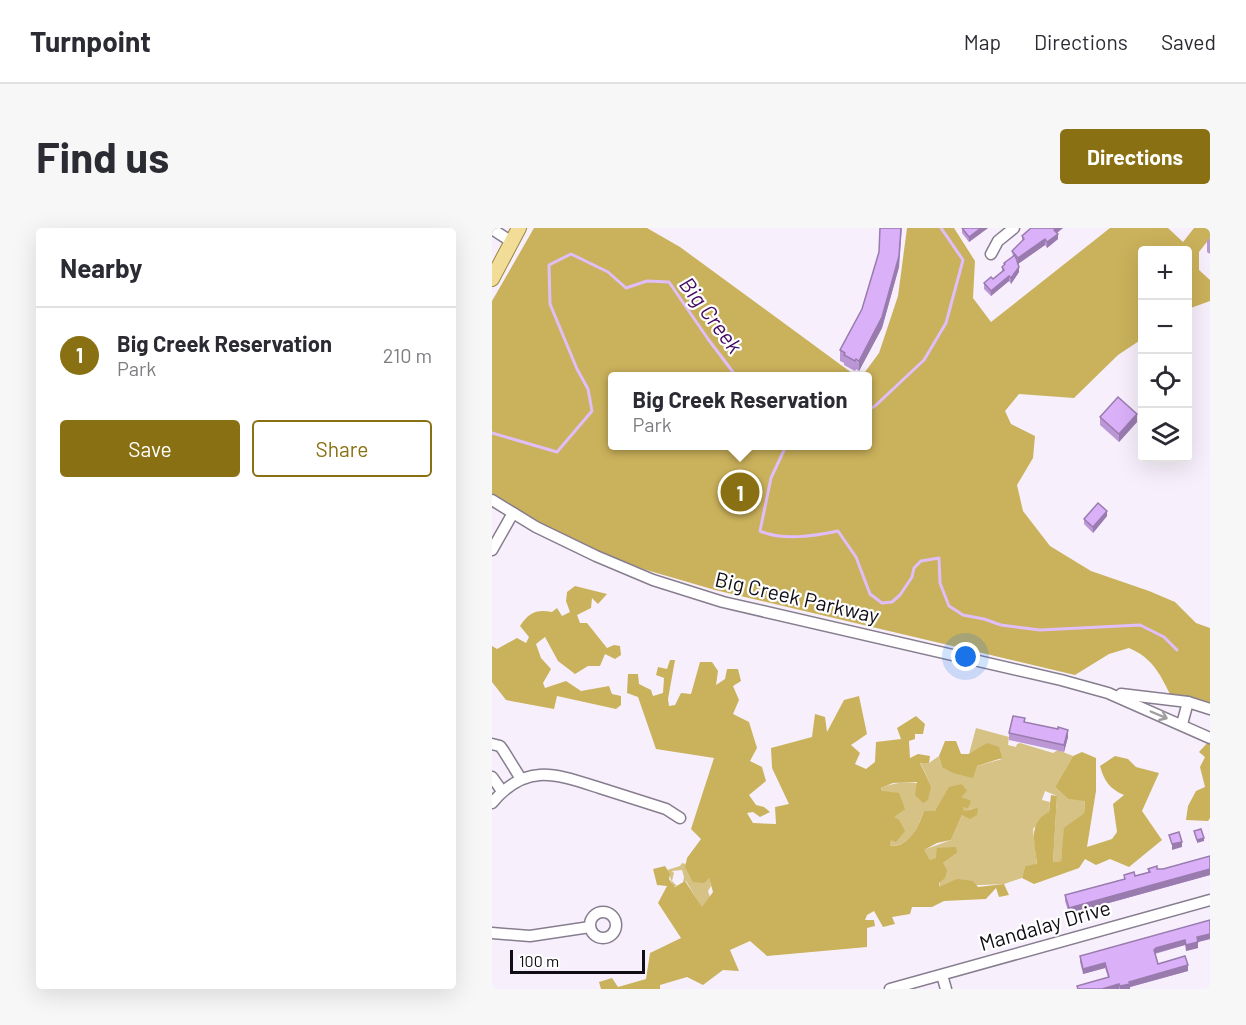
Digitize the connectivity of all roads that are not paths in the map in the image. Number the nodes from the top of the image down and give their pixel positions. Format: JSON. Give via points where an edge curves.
{"nodes":[{"id":1,"x":519,"y":228,"type":"edge"},
{"id":2,"x":1014,"y":228,"type":"edge"},
{"id":3,"x":492,"y":229,"type":"edge"},
{"id":4,"x":512,"y":242,"type":"junction"},
{"id":5,"x":991,"y":254,"type":"dead end"},
{"id":6,"x":492,"y":279,"type":"edge"},
{"id":7,"x":492,"y":500,"type":"edge"},
{"id":8,"x":513,"y":513,"type":"junction"},
{"id":9,"x":492,"y":550,"type":"edge"},
{"id":10,"x":1108,"y":693,"type":"junction"},
{"id":11,"x":1188,"y":702,"type":"junction"},
{"id":12,"x":1210,"y":709,"type":"edge"},
{"id":13,"x":1182,"y":724,"type":"junction"},
{"id":14,"x":1210,"y":738,"type":"edge"},
{"id":15,"x":492,"y":744,"type":"edge"},
{"id":16,"x":492,"y":777,"type":"edge"},
{"id":17,"x":521,"y":778,"type":"junction"},
{"id":18,"x":502,"y":791,"type":"junction"},
{"id":19,"x":492,"y":803,"type":"edge"},
{"id":20,"x":680,"y":818,"type":"dead end"},
{"id":21,"x":1210,"y":900,"type":"edge"},
{"id":22,"x":590,"y":927,"type":"dead end"},
{"id":23,"x":492,"y":933,"type":"edge"},
{"id":24,"x":942,"y":975,"type":"junction"},
{"id":25,"x":890,"y":989,"type":"edge"},
{"id":26,"x":946,"y":989,"type":"edge"}],
"edges":[{"from":1,"to":4,"type":"main road"},
{"from":2,"to":5,"type":"street","via":[[998,241]]},
{"from":3,"to":4,"type":"street"},
{"from":4,"to":6,"type":"main road"},
{"from":7,"to":8,"type":"street","name":"Big Creek Parkway"},
{"from":8,"to":9,"type":"street"},
{"from":8,"to":10,"type":"street","name":"Big Creek Parkway","via":[[596,556],[653,580],[723,602]]},
{"from":10,"to":11,"type":"street","name":"Big Creek Parkway"},
{"from":10,"to":13,"type":"street","name":"Big Creek Parkway","one_way":true},
{"from":11,"to":12,"type":"street","name":"Big Creek Parkway"},
{"from":11,"to":13,"type":"street"},
{"from":13,"to":14,"type":"street","name":"Big Creek Parkway"},
{"from":15,"to":17,"type":"street","via":[[500,746]]},
{"from":16,"to":18,"type":"street"},
{"from":17,"to":18,"type":"street"},
{"from":17,"to":20,"type":"street","via":[[542,774],[565,777],[666,809]]},
{"from":18,"to":19,"type":"street"},
{"from":21,"to":24,"type":"street","name":"Mandalay Drive"},
{"from":22,"to":23,"type":"street","via":[[530,936]]},
{"from":24,"to":25,"type":"street","name":"Mandalay Drive"},
{"from":24,"to":26,"type":"street"}]}
